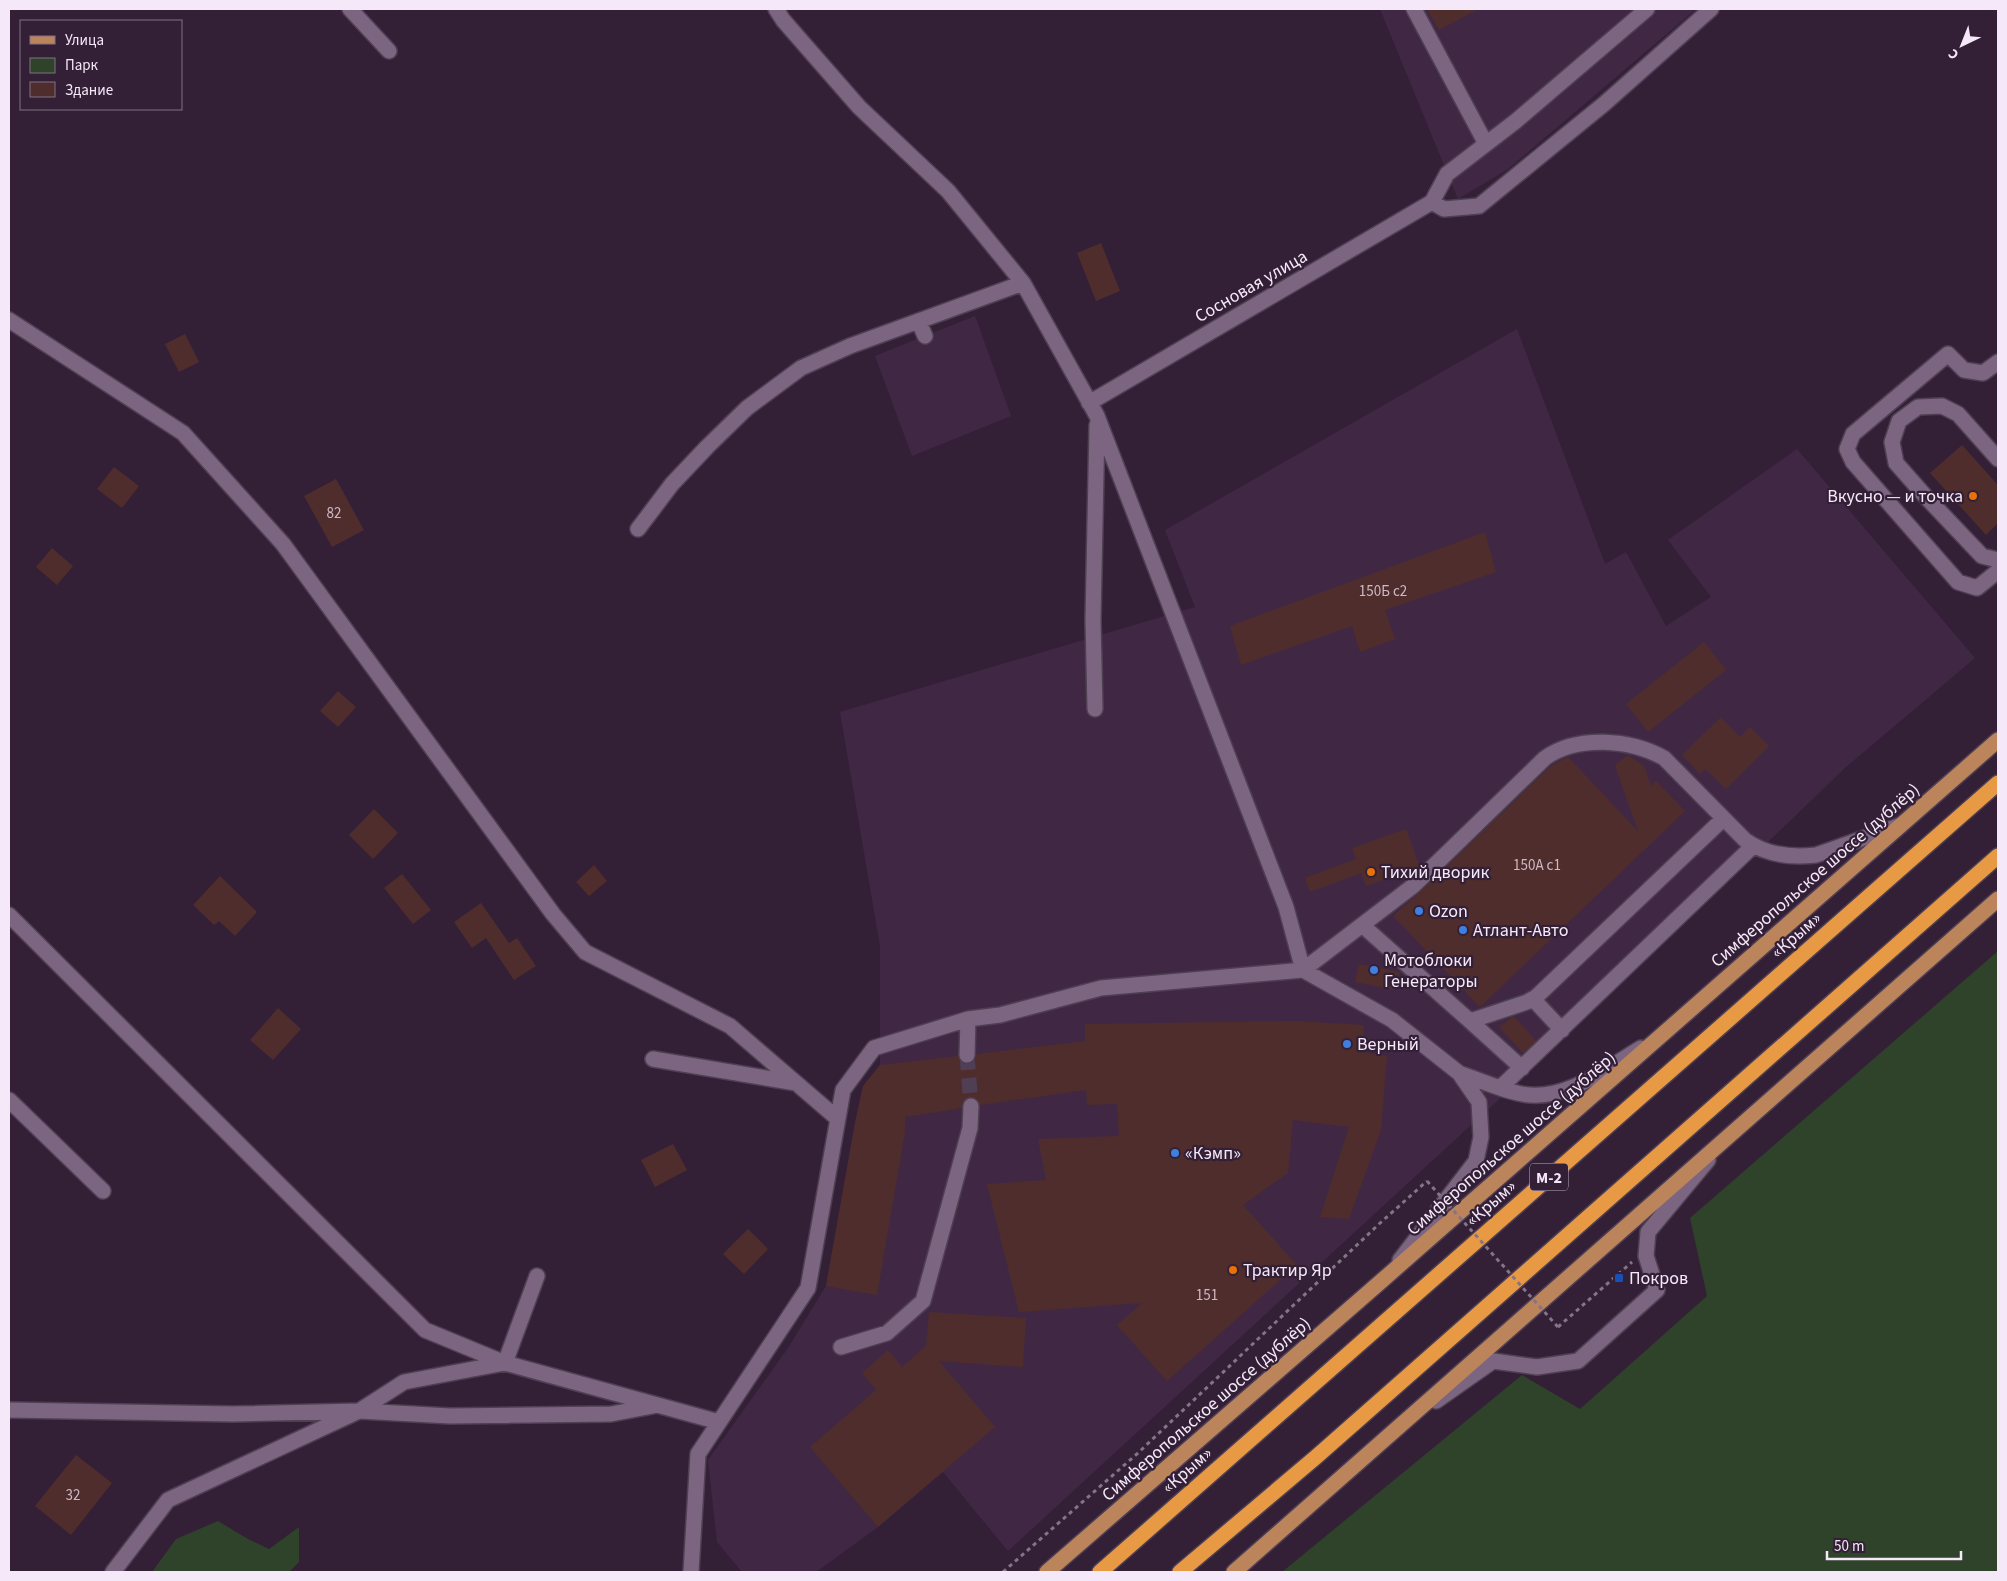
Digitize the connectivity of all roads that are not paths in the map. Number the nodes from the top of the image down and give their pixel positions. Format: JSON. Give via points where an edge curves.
{"nodes":[{"id":1,"x":350,"y":9,"type":"edge"},
{"id":2,"x":776,"y":9,"type":"edge"},
{"id":3,"x":1414,"y":9,"type":"edge"},
{"id":4,"x":1646,"y":9,"type":"edge"},
{"id":5,"x":1711,"y":9,"type":"edge"},
{"id":6,"x":390,"y":51,"type":"dead end"},
{"id":7,"x":1486,"y":144,"type":"junction"},
{"id":8,"x":1432,"y":202,"type":"junction"},
{"id":9,"x":1023,"y":283,"type":"junction"},
{"id":10,"x":9,"y":320,"type":"edge"},
{"id":11,"x":1998,"y":362,"type":"edge"},
{"id":12,"x":1089,"y":402,"type":"junction"},
{"id":13,"x":1097,"y":416,"type":"junction"},
{"id":14,"x":1998,"y":459,"type":"edge"},
{"id":15,"x":638,"y":529,"type":"dead end"},
{"id":16,"x":1998,"y":560,"type":"edge"},
{"id":17,"x":1998,"y":571,"type":"edge"},
{"id":18,"x":1095,"y":708,"type":"dead end"},
{"id":19,"x":1998,"y":740,"type":"edge"},
{"id":20,"x":1998,"y":782,"type":"edge"},
{"id":21,"x":1723,"y":819,"type":"junction"},
{"id":22,"x":1900,"y":825,"type":"junction"},
{"id":23,"x":1753,"y":846,"type":"junction"},
{"id":24,"x":1998,"y":856,"type":"edge"},
{"id":25,"x":1998,"y":899,"type":"edge"},
{"id":26,"x":9,"y":915,"type":"edge"},
{"id":27,"x":1362,"y":926,"type":"junction"},
{"id":28,"x":1302,"y":970,"type":"junction"},
{"id":29,"x":1533,"y":999,"type":"junction"},
{"id":30,"x":968,"y":1019,"type":"junction"},
{"id":31,"x":1470,"y":1021,"type":"junction"},
{"id":32,"x":1562,"y":1030,"type":"junction"},
{"id":33,"x":1660,"y":1037,"type":"junction"},
{"id":34,"x":967,"y":1055,"type":"tunnel mouth"},
{"id":35,"x":652,"y":1059,"type":"dead end"},
{"id":36,"x":1522,"y":1068,"type":"junction"},
{"id":37,"x":1460,"y":1073,"type":"junction"},
{"id":38,"x":796,"y":1083,"type":"junction"},
{"id":39,"x":1501,"y":1087,"type":"junction"},
{"id":40,"x":9,"y":1100,"type":"edge"},
{"id":41,"x":971,"y":1106,"type":"tunnel mouth"},
{"id":42,"x":838,"y":1119,"type":"junction"},
{"id":43,"x":1727,"y":1137,"type":"junction"},
{"id":44,"x":103,"y":1191,"type":"dead end"},
{"id":45,"x":1389,"y":1275,"type":"junction"},
{"id":46,"x":537,"y":1276,"type":"dead end"},
{"id":47,"x":841,"y":1347,"type":"dead end"},
{"id":48,"x":505,"y":1363,"type":"junction"},
{"id":49,"x":657,"y":1405,"type":"junction"},
{"id":50,"x":9,"y":1410,"type":"edge"},
{"id":51,"x":359,"y":1411,"type":"junction"},
{"id":52,"x":719,"y":1422,"type":"junction"},
{"id":53,"x":1398,"y":1427,"type":"junction"},
{"id":54,"x":113,"y":1572,"type":"edge"},
{"id":55,"x":691,"y":1572,"type":"edge"},
{"id":56,"x":1047,"y":1572,"type":"edge"},
{"id":57,"x":1100,"y":1572,"type":"edge"},
{"id":58,"x":1180,"y":1572,"type":"edge"},
{"id":59,"x":1234,"y":1572,"type":"edge"}],
"edges":[{"from":1,"to":6,"type":"street"},
{"from":2,"to":9,"type":"street","via":[[859,107],[948,191]]},
{"from":3,"to":7,"type":"street"},
{"from":4,"to":7,"type":"street","via":[[1516,122]]},
{"from":5,"to":8,"type":"street","via":[[1604,104],[1479,206],[1444,208]]},
{"from":7,"to":8,"type":"street","via":[[1448,174]]},
{"from":8,"to":12,"type":"street","name":"Сосновая улица"},
{"from":9,"to":12,"type":"street"},
{"from":9,"to":15,"type":"street","via":[[922,329],[850,346],[801,368],[747,408],[672,484]]},
{"from":10,"to":38,"type":"street","via":[[183,433],[283,544],[553,914],[585,952],[730,1026]]},
{"from":11,"to":17,"type":"street","via":[[1983,373],[1964,370],[1948,354],[1853,434],[1847,450],[1853,462],[1958,582],[1977,588]]},
{"from":12,"to":13,"type":"street"},
{"from":13,"to":18,"type":"street","via":[[1093,620]]},
{"from":13,"to":28,"type":"street","via":[[1286,907]]},
{"from":14,"to":16,"type":"street","via":[[1958,414],[1942,406],[1918,407],[1899,421],[1892,442],[1896,463],[1926,497],[1982,556]]},
{"from":19,"to":22,"type":"main road","name":"Симферопольское шоссе (дублёр)"},
{"from":20,"to":57,"type":"highway","name":"«Крым»","number":"М-2"},
{"from":21,"to":23,"type":"street"},
{"from":21,"to":27,"type":"street","via":[[1664,758],[1652,752],[1619,743],[1565,746],[1544,758],[1419,881]]},
{"from":21,"to":29,"type":"street"},
{"from":22,"to":23,"type":"street","via":[[1816,855],[1789,856]]},
{"from":22,"to":33,"type":"main road","name":"Симферопольское шоссе (дублёр)"},
{"from":23,"to":32,"type":"street"},
{"from":24,"to":58,"type":"highway","via":[[1324,1450]]},
{"from":25,"to":43,"type":"main road"},
{"from":26,"to":48,"type":"street","via":[[425,1330]]},
{"from":27,"to":28,"type":"street"},
{"from":27,"to":31,"type":"street"},
{"from":28,"to":30,"type":"street","via":[[1101,988],[1000,1015]]},
{"from":28,"to":37,"type":"street","via":[[1392,1020]]},
{"from":29,"to":31,"type":"street"},
{"from":29,"to":32,"type":"street"},
{"from":30,"to":34,"type":"street"},
{"from":30,"to":42,"type":"street","via":[[874,1048],[843,1090]]},
{"from":31,"to":36,"type":"street"},
{"from":32,"to":36,"type":"street"},
{"from":33,"to":39,"type":"street","via":[[1571,1089],[1535,1095]]},
{"from":33,"to":45,"type":"main road","name":"Симферопольское шоссе (дублёр)"},
{"from":35,"to":38,"type":"street"},
{"from":36,"to":39,"type":"street"},
{"from":37,"to":39,"type":"street"},
{"from":37,"to":45,"type":"street","via":[[1479,1102],[1481,1137],[1476,1161]]},
{"from":38,"to":42,"type":"street"},
{"from":40,"to":44,"type":"street"},
{"from":41,"to":47,"type":"street","via":[[970,1128],[923,1301],[886,1333]]},
{"from":42,"to":52,"type":"street","via":[[808,1288]]},
{"from":43,"to":53,"type":"main road"},
{"from":43,"to":53,"type":"street","via":[[1648,1232],[1646,1256],[1657,1290],[1578,1361],[1537,1367],[1493,1361]]},
{"from":45,"to":56,"type":"main road","name":"Симферопольское шоссе (дублёр)"},
{"from":46,"to":48,"type":"street"},
{"from":48,"to":49,"type":"street"},
{"from":48,"to":51,"type":"street","via":[[404,1382]]},
{"from":49,"to":51,"type":"street","via":[[611,1414],[450,1416]]},
{"from":49,"to":52,"type":"street"},
{"from":50,"to":51,"type":"street","via":[[234,1414]]},
{"from":51,"to":54,"type":"street","via":[[168,1500]]},
{"from":52,"to":55,"type":"street","via":[[698,1454]]},
{"from":53,"to":59,"type":"main road"}]}
